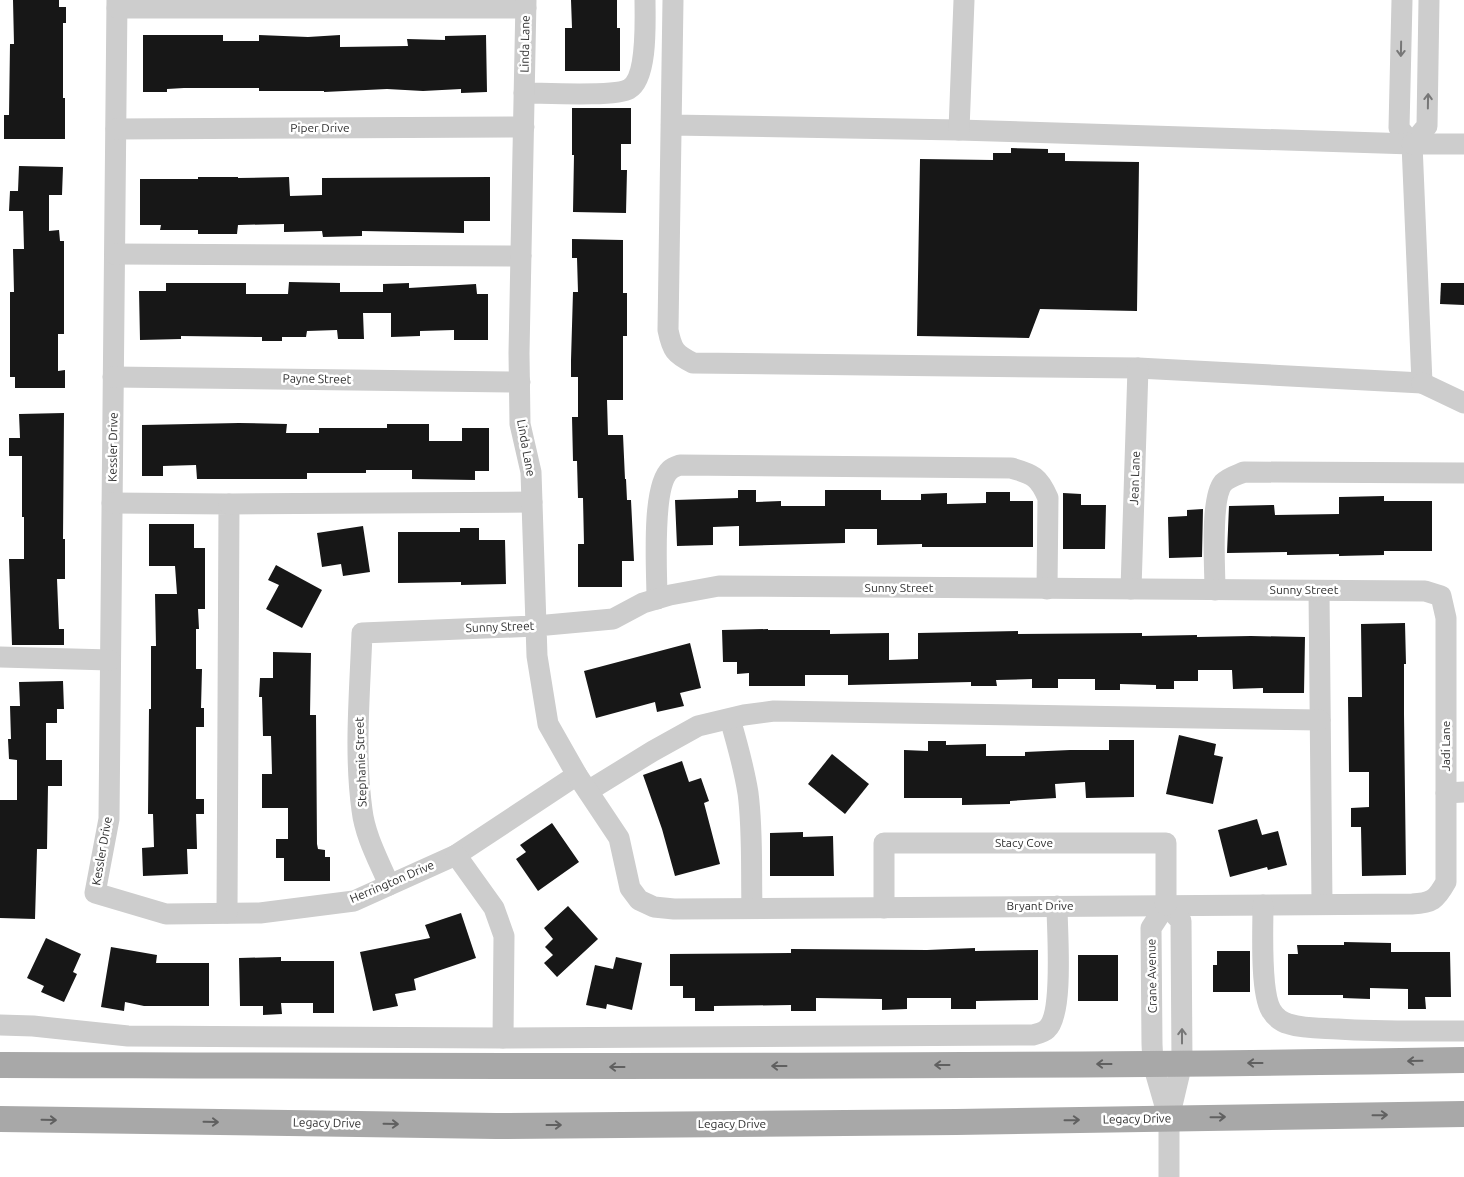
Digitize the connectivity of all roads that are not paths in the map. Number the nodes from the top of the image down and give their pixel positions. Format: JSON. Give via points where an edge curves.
{"nodes":[{"id":1,"x":645,"y":0,"type":"edge"},
{"id":2,"x":673,"y":0,"type":"edge"},
{"id":3,"x":964,"y":0,"type":"edge"},
{"id":4,"x":1402,"y":0,"type":"edge"},
{"id":5,"x":1429,"y":0,"type":"edge"},
{"id":6,"x":117,"y":4,"type":"edge"},
{"id":7,"x":526,"y":4,"type":"edge"},
{"id":8,"x":524,"y":93,"type":"junction"},
{"id":9,"x":671,"y":125,"type":"junction"},
{"id":10,"x":524,"y":127,"type":"junction"},
{"id":11,"x":116,"y":129,"type":"junction"},
{"id":12,"x":959,"y":130,"type":"junction"},
{"id":13,"x":1412,"y":144,"type":"junction"},
{"id":14,"x":1464,"y":144,"type":"edge"},
{"id":15,"x":115,"y":254,"type":"junction"},
{"id":16,"x":521,"y":256,"type":"junction"},
{"id":17,"x":1138,"y":368,"type":"junction"},
{"id":18,"x":114,"y":377,"type":"junction"},
{"id":19,"x":520,"y":382,"type":"junction"},
{"id":20,"x":1422,"y":383,"type":"junction"},
{"id":21,"x":1464,"y":403,"type":"edge"},
{"id":22,"x":1464,"y":473,"type":"edge"},
{"id":23,"x":532,"y":502,"type":"junction"},
{"id":24,"x":112,"y":503,"type":"junction"},
{"id":25,"x":229,"y":504,"type":"junction"},
{"id":26,"x":1047,"y":589,"type":"junction"},
{"id":27,"x":1131,"y":589,"type":"junction"},
{"id":28,"x":1216,"y":590,"type":"junction"},
{"id":29,"x":1318,"y":590,"type":"junction"},
{"id":30,"x":1441,"y":596,"type":"joint"},
{"id":31,"x":657,"y":599,"type":"junction"},
{"id":32,"x":536,"y":626,"type":"junction"},
{"id":33,"x":362,"y":633,"type":"joint"},
{"id":34,"x":0,"y":657,"type":"edge"},
{"id":35,"x":110,"y":660,"type":"junction"},
{"id":36,"x":730,"y":719,"type":"junction"},
{"id":37,"x":1320,"y":720,"type":"junction"},
{"id":38,"x":583,"y":783,"type":"junction"},
{"id":39,"x":1455,"y":792,"type":"edge"},
{"id":40,"x":456,"y":855,"type":"junction"},
{"id":41,"x":389,"y":885,"type":"junction"},
{"id":42,"x":95,"y":893,"type":"joint"},
{"id":43,"x":1439,"y":895,"type":"joint"},
{"id":44,"x":639,"y":900,"type":"joint"},
{"id":45,"x":1322,"y":904,"type":"junction"},
{"id":46,"x":1263,"y":905,"type":"junction"},
{"id":47,"x":1057,"y":906,"type":"junction"},
{"id":48,"x":1166,"y":906,"type":"junction"},
{"id":49,"x":752,"y":908,"type":"junction"},
{"id":50,"x":884,"y":908,"type":"junction"},
{"id":51,"x":227,"y":913,"type":"junction"},
{"id":52,"x":0,"y":1025,"type":"edge"},
{"id":53,"x":1464,"y":1031,"type":"edge"},
{"id":54,"x":503,"y":1038,"type":"junction"},
{"id":55,"x":1464,"y":1060,"type":"edge"},
{"id":56,"x":1182,"y":1063,"type":"junction"},
{"id":57,"x":1153,"y":1064,"type":"junction"},
{"id":58,"x":0,"y":1065,"type":"edge"},
{"id":59,"x":1464,"y":1114,"type":"edge"},
{"id":60,"x":1169,"y":1118,"type":"junction"},
{"id":61,"x":0,"y":1119,"type":"edge"},
{"id":62,"x":1168,"y":1177,"type":"edge"}],
"edges":[{"from":1,"to":8,"type":"street","via":[[642,65],[629,89],[612,94]]},
{"from":2,"to":9,"type":"street"},
{"from":3,"to":12,"type":"street"},
{"from":4,"to":13,"type":"street","one_way":true,"via":[[1399,128]]},
{"from":13,"to":5,"type":"street","one_way":true,"via":[[1427,126]]},
{"from":6,"to":7,"type":"street"},
{"from":6,"to":11,"type":"street","name":"Kessler Drive"},
{"from":7,"to":8,"type":"street","name":"Linda Lane"},
{"from":8,"to":10,"type":"street","name":"Linda Lane"},
{"from":9,"to":12,"type":"street"},
{"from":9,"to":17,"type":"street","via":[[668,330],[672,347],[680,357],[693,363]]},
{"from":10,"to":11,"type":"street","name":"Piper Drive"},
{"from":10,"to":16,"type":"street","name":"Linda Lane"},
{"from":11,"to":15,"type":"street","name":"Kessler Drive"},
{"from":12,"to":13,"type":"street"},
{"from":13,"to":14,"type":"street"},
{"from":13,"to":20,"type":"street"},
{"from":15,"to":16,"type":"street"},
{"from":15,"to":18,"type":"street","name":"Kessler Drive"},
{"from":16,"to":19,"type":"street","name":"Linda Lane"},
{"from":17,"to":20,"type":"street"},
{"from":17,"to":27,"type":"street","name":"Jean Lane"},
{"from":18,"to":19,"type":"street","name":"Payne Street"},
{"from":18,"to":24,"type":"street","name":"Kessler Drive"},
{"from":19,"to":23,"type":"street","name":"Linda Lane","via":[[520,424],[531,472]]},
{"from":20,"to":21,"type":"street"},
{"from":22,"to":28,"type":"street","via":[[1244,472],[1231,477],[1223,483],[1216,508]]},
{"from":23,"to":25,"type":"street"},
{"from":23,"to":32,"type":"street","name":"Linda Lane"},
{"from":24,"to":25,"type":"street"},
{"from":24,"to":35,"type":"street","name":"Kessler Drive"},
{"from":25,"to":51,"type":"street"},
{"from":26,"to":27,"type":"street","name":"Sunny Street"},
{"from":26,"to":31,"type":"street","name":"Sunny Street","via":[[719,586]]},
{"from":26,"to":31,"type":"street","via":[[1048,498],[1036,477],[1027,472],[1011,468],[680,465],[670,469],[661,487]]},
{"from":27,"to":28,"type":"street","name":"Sunny Street"},
{"from":28,"to":29,"type":"street","name":"Sunny Street"},
{"from":29,"to":30,"type":"street","name":"Sunny Street","via":[[1425,591]]},
{"from":29,"to":37,"type":"street"},
{"from":30,"to":39,"type":"street","name":"Jadi Lane","via":[[1446,618]]},
{"from":31,"to":32,"type":"street","name":"Sunny Street","via":[[613,619]]},
{"from":32,"to":33,"type":"street","name":"Sunny Street"},
{"from":32,"to":38,"type":"street","name":"Linda Lane","via":[[537,656],[548,724]]},
{"from":33,"to":41,"type":"street","name":"Stephanie Street","via":[[358,751],[362,810],[366,830]]},
{"from":34,"to":35,"type":"street"},
{"from":35,"to":42,"type":"street","name":"Kessler Drive","via":[[109,819]]},
{"from":36,"to":37,"type":"street","name":"Herrington Drive","via":[[774,711]]},
{"from":36,"to":38,"type":"street","name":"Herrington Drive","via":[[698,726]]},
{"from":36,"to":49,"type":"street","via":[[748,794]]},
{"from":37,"to":45,"type":"street"},
{"from":38,"to":40,"type":"street","name":"Herrington Drive"},
{"from":38,"to":44,"type":"street","name":"Linda Lane","via":[[619,838],[630,888]]},
{"from":39,"to":43,"type":"street","name":"Jadi Lane","via":[[1446,882]]},
{"from":40,"to":41,"type":"street","name":"Herrington Drive"},
{"from":40,"to":54,"type":"street","via":[[494,908],[504,936]]},
{"from":41,"to":51,"type":"street","name":"Herrington Drive","via":[[354,901],[260,913]]},
{"from":42,"to":51,"type":"street","name":"Herrington Drive","via":[[166,914]]},
{"from":43,"to":45,"type":"street","name":"Bryant Drive","via":[[1428,903]]},
{"from":44,"to":49,"type":"street","name":"Bryant Drive","via":[[654,907],[674,909]]},
{"from":45,"to":46,"type":"street","name":"Bryant Drive"},
{"from":46,"to":48,"type":"street","name":"Bryant Drive"},
{"from":46,"to":53,"type":"street","via":[[1266,997],[1271,1011],[1279,1019],[1305,1028]]},
{"from":47,"to":48,"type":"street","name":"Bryant Drive"},
{"from":47,"to":50,"type":"street","name":"Bryant Drive"},
{"from":47,"to":54,"type":"street","via":[[1058,1002],[1055,1018],[1047,1030],[1033,1035]]},
{"from":48,"to":50,"type":"street","name":"Stacy Cove","via":[[1166,844],[884,843]]},
{"from":56,"to":48,"type":"street","name":"Crane Avenue","one_way":true,"via":[[1181,921]]},
{"from":48,"to":57,"type":"street","name":"Crane Avenue","via":[[1151,928]]},
{"from":49,"to":50,"type":"street","name":"Bryant Drive"},
{"from":52,"to":54,"type":"street","via":[[128,1036]]},
{"from":55,"to":56,"type":"main road","one_way":true},
{"from":56,"to":57,"type":"main road"},
{"from":56,"to":60,"type":"street","name":"Crane Avenue"},
{"from":57,"to":58,"type":"main road","one_way":true,"via":[[650,1067]]},
{"from":57,"to":60,"type":"street","name":"Crane Avenue"},
{"from":60,"to":59,"type":"main road","name":"Legacy Drive","one_way":true},
{"from":61,"to":60,"type":"main road","name":"Legacy Drive","one_way":true,"via":[[506,1126]]},
{"from":60,"to":62,"type":"street","name":"Crane Avenue"}]}
